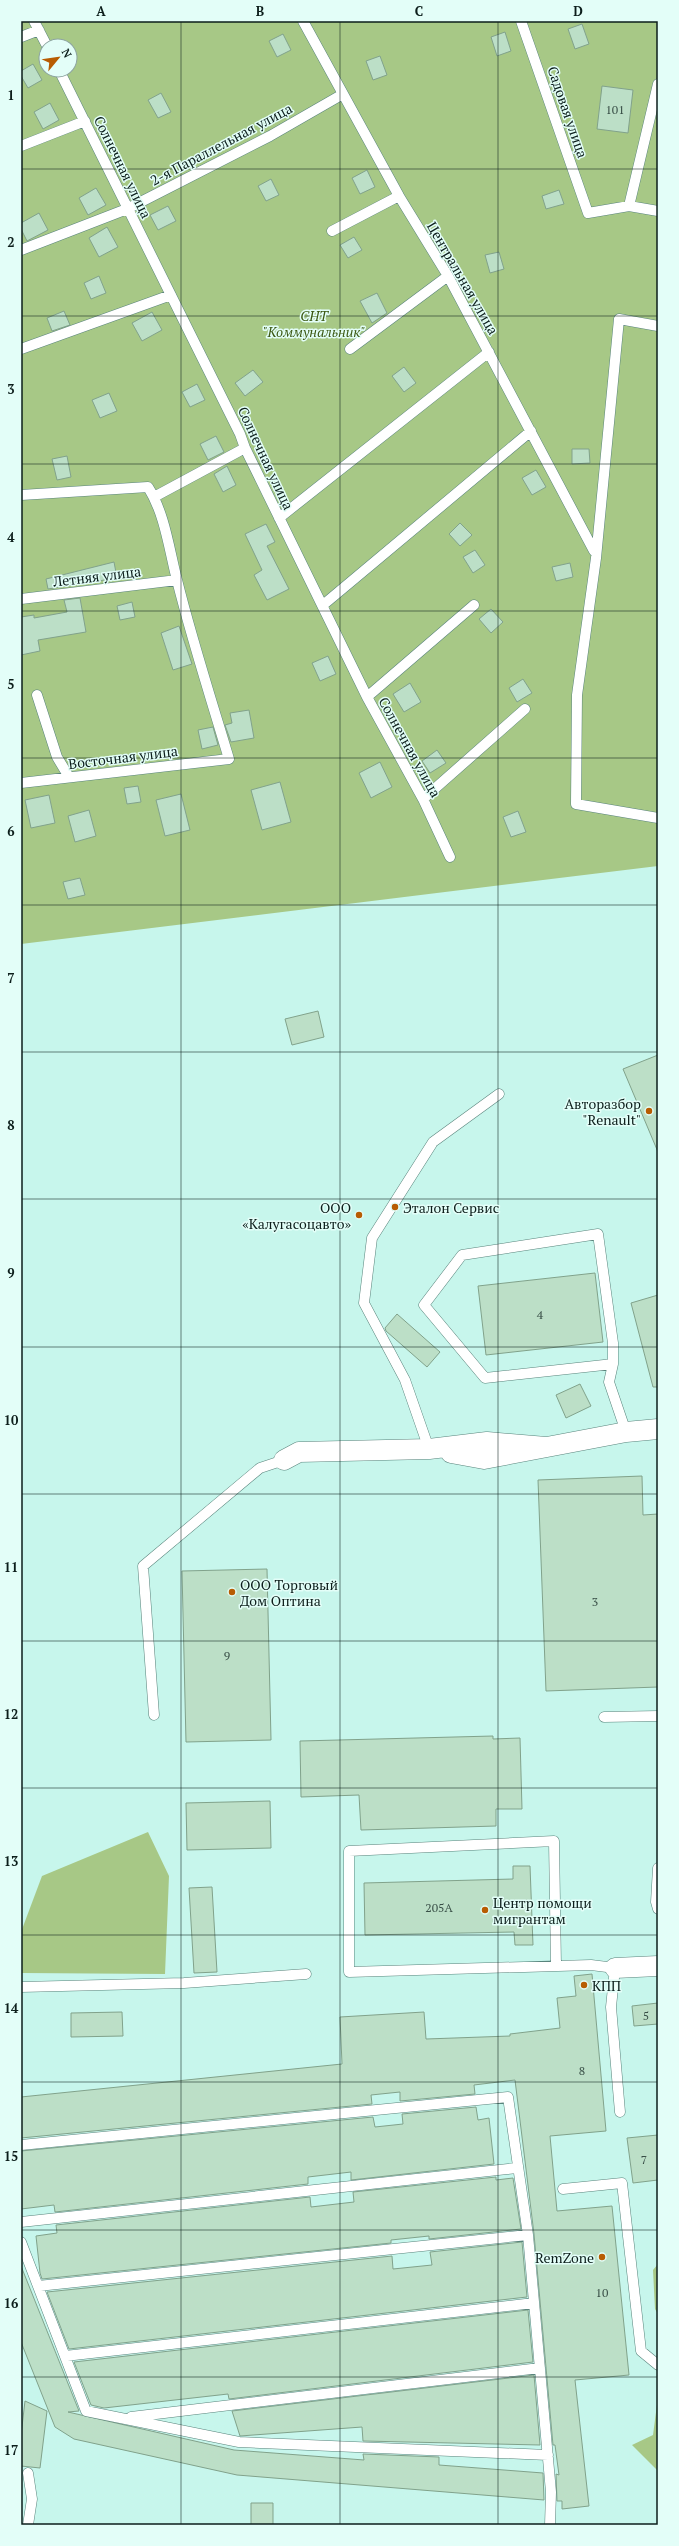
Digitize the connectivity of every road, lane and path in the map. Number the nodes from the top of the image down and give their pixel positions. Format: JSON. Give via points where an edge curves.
{"nodes":[{"id":1,"x":303,"y":21,"type":"edge"},
{"id":2,"x":521,"y":21,"type":"edge"},
{"id":3,"x":36,"y":25,"type":"edge"},
{"id":4,"x":21,"y":36,"type":"edge"},
{"id":5,"x":43,"y":38,"type":"edge"},
{"id":6,"x":63,"y":78,"type":"edge"},
{"id":7,"x":658,"y":84,"type":"edge"},
{"id":8,"x":343,"y":94,"type":"junction"},
{"id":9,"x":85,"y":121,"type":"junction"},
{"id":10,"x":21,"y":146,"type":"edge"},
{"id":11,"x":399,"y":196,"type":"junction"},
{"id":12,"x":629,"y":206,"type":"junction"},
{"id":13,"x":127,"y":209,"type":"junction"},
{"id":14,"x":658,"y":211,"type":"edge"},
{"id":15,"x":332,"y":231,"type":"dead end"},
{"id":16,"x":21,"y":250,"type":"edge"},
{"id":17,"x":448,"y":276,"type":"junction"},
{"id":18,"x":171,"y":295,"type":"junction"},
{"id":19,"x":658,"y":326,"type":"edge"},
{"id":20,"x":21,"y":349,"type":"edge"},
{"id":21,"x":350,"y":349,"type":"dead end"},
{"id":22,"x":489,"y":352,"type":"junction"},
{"id":23,"x":531,"y":431,"type":"junction"},
{"id":24,"x":245,"y":448,"type":"junction"},
{"id":25,"x":21,"y":494,"type":"edge"},
{"id":26,"x":154,"y":497,"type":"junction"},
{"id":27,"x":279,"y":518,"type":"junction"},
{"id":28,"x":594,"y":551,"type":"dead end"},
{"id":29,"x":177,"y":580,"type":"junction"},
{"id":30,"x":21,"y":599,"type":"edge"},
{"id":31,"x":323,"y":605,"type":"junction"},
{"id":32,"x":474,"y":605,"type":"dead end"},
{"id":33,"x":37,"y":695,"type":"dead end"},
{"id":34,"x":367,"y":697,"type":"junction"},
{"id":35,"x":525,"y":708,"type":"dead end"},
{"id":36,"x":69,"y":777,"type":"junction"},
{"id":37,"x":21,"y":783,"type":"edge"},
{"id":38,"x":423,"y":799,"type":"junction"},
{"id":39,"x":658,"y":818,"type":"edge"},
{"id":40,"x":450,"y":857,"type":"dead end"},
{"id":41,"x":499,"y":1094,"type":"dead end"},
{"id":42,"x":613,"y":1364,"type":"junction"},
{"id":43,"x":658,"y":1429,"type":"edge"},
{"id":44,"x":626,"y":1432,"type":"junction"},
{"id":45,"x":429,"y":1450,"type":"junction"},
{"id":46,"x":284,"y":1460,"type":"joint"},
{"id":47,"x":154,"y":1715,"type":"dead end"},
{"id":48,"x":658,"y":1716,"type":"edge"},
{"id":49,"x":604,"y":1717,"type":"dead end"},
{"id":50,"x":658,"y":1868,"type":"edge"},
{"id":51,"x":658,"y":1909,"type":"edge"},
{"id":52,"x":556,"y":1966,"type":"junction"},
{"id":53,"x":658,"y":1966,"type":"edge"},
{"id":54,"x":615,"y":1968,"type":"junction"},
{"id":55,"x":306,"y":1974,"type":"dead end"},
{"id":56,"x":21,"y":1987,"type":"edge"},
{"id":57,"x":620,"y":2112,"type":"dead end"},
{"id":58,"x":21,"y":2145,"type":"edge"},
{"id":59,"x":517,"y":2168,"type":"junction"},
{"id":60,"x":563,"y":2189,"type":"dead end"},
{"id":61,"x":21,"y":2222,"type":"edge"},
{"id":62,"x":528,"y":2235,"type":"junction"},
{"id":63,"x":21,"y":2242,"type":"edge"},
{"id":64,"x":38,"y":2286,"type":"junction"},
{"id":65,"x":534,"y":2303,"type":"junction"},
{"id":66,"x":65,"y":2356,"type":"junction"},
{"id":67,"x":658,"y":2365,"type":"edge"},
{"id":68,"x":540,"y":2368,"type":"junction"},
{"id":69,"x":122,"y":2419,"type":"junction"},
{"id":70,"x":548,"y":2455,"type":"junction"},
{"id":71,"x":28,"y":2473,"type":"dead end"},
{"id":72,"x":28,"y":2525,"type":"edge"},
{"id":73,"x":550,"y":2525,"type":"edge"}],
"edges":[{"from":1,"to":8,"type":"lane","name":"Центральная улица"},
{"from":2,"to":12,"type":"lane","name":"Садовая улица","via":[[588,212]]},
{"from":3,"to":4,"type":"lane"},
{"from":3,"to":5,"type":"lane"},
{"from":6,"to":9,"type":"lane","name":"Солнечная улица"},
{"from":7,"to":12,"type":"lane"},
{"from":8,"to":11,"type":"lane","name":"Центральная улица"},
{"from":8,"to":13,"type":"lane","name":"2-я Параллельная улица","via":[[270,136]]},
{"from":9,"to":10,"type":"lane"},
{"from":9,"to":13,"type":"lane","name":"Солнечная улица"},
{"from":11,"to":15,"type":"lane"},
{"from":11,"to":17,"type":"lane","name":"Центральная улица"},
{"from":12,"to":14,"type":"lane"},
{"from":13,"to":16,"type":"lane","name":"2-я Параллельная улица"},
{"from":13,"to":18,"type":"lane","name":"Солнечная улица"},
{"from":17,"to":21,"type":"lane"},
{"from":17,"to":22,"type":"lane","name":"Центральная улица"},
{"from":18,"to":20,"type":"lane"},
{"from":18,"to":24,"type":"lane","name":"Солнечная улица"},
{"from":19,"to":39,"type":"lane","via":[[619,318],[596,558],[577,695],[576,804]]},
{"from":22,"to":23,"type":"lane","name":"Центральная улица"},
{"from":22,"to":27,"type":"lane"},
{"from":23,"to":28,"type":"lane","name":"Центральная улица"},
{"from":23,"to":31,"type":"lane"},
{"from":24,"to":26,"type":"lane"},
{"from":24,"to":27,"type":"lane","name":"Солнечная улица"},
{"from":25,"to":26,"type":"lane","via":[[148,487]]},
{"from":26,"to":29,"type":"lane"},
{"from":27,"to":31,"type":"lane","name":"Солнечная улица"},
{"from":29,"to":30,"type":"lane","name":"Летняя улица"},
{"from":29,"to":36,"type":"lane","name":"Восточная улица","via":[[229,759]]},
{"from":31,"to":34,"type":"lane","name":"Солнечная улица"},
{"from":32,"to":34,"type":"lane"},
{"from":33,"to":36,"type":"lane","via":[[57,757]]},
{"from":34,"to":38,"type":"lane","name":"Солнечная улица"},
{"from":35,"to":38,"type":"lane"},
{"from":36,"to":37,"type":"lane","name":"Восточная улица"},
{"from":38,"to":40,"type":"lane","name":"Солнечная улица"},
{"from":41,"to":45,"type":"lane","via":[[433,1142],[372,1238],[364,1303],[405,1380]]},
{"from":42,"to":42,"type":"lane","via":[[613,1343],[598,1234],[462,1255],[424,1305],[485,1378]]},
{"from":42,"to":44,"type":"lane","via":[[609,1382]]},
{"from":43,"to":44,"type":"street"},
{"from":44,"to":45,"type":"street","via":[[484,1459]]},
{"from":45,"to":46,"type":"street","via":[[299,1452]]},
{"from":46,"to":47,"type":"lane","via":[[260,1468],[143,1566]]},
{"from":48,"to":49,"type":"lane"},
{"from":50,"to":51,"type":"lane"},
{"from":52,"to":52,"type":"lane","via":[[349,1972],[349,1851],[554,1841]]},
{"from":52,"to":54,"type":"lane","via":[[591,1965]]},
{"from":53,"to":54,"type":"street"},
{"from":54,"to":57,"type":"lane","via":[[611,2008]]},
{"from":55,"to":56,"type":"lane","via":[[184,1983]]},
{"from":58,"to":59,"type":"lane","via":[[508,2097]]},
{"from":59,"to":61,"type":"lane"},
{"from":59,"to":62,"type":"lane"},
{"from":60,"to":67,"type":"lane","via":[[622,2183],[641,2351]]},
{"from":62,"to":64,"type":"lane"},
{"from":62,"to":65,"type":"lane"},
{"from":63,"to":64,"type":"lane"},
{"from":64,"to":66,"type":"lane"},
{"from":65,"to":66,"type":"lane"},
{"from":65,"to":68,"type":"lane"},
{"from":66,"to":69,"type":"lane","via":[[86,2411]]},
{"from":68,"to":69,"type":"lane"},
{"from":68,"to":70,"type":"lane"},
{"from":69,"to":70,"type":"lane","via":[[239,2442]]},
{"from":70,"to":73,"type":"lane"},
{"from":71,"to":72,"type":"lane","via":[[32,2499]]}]}
